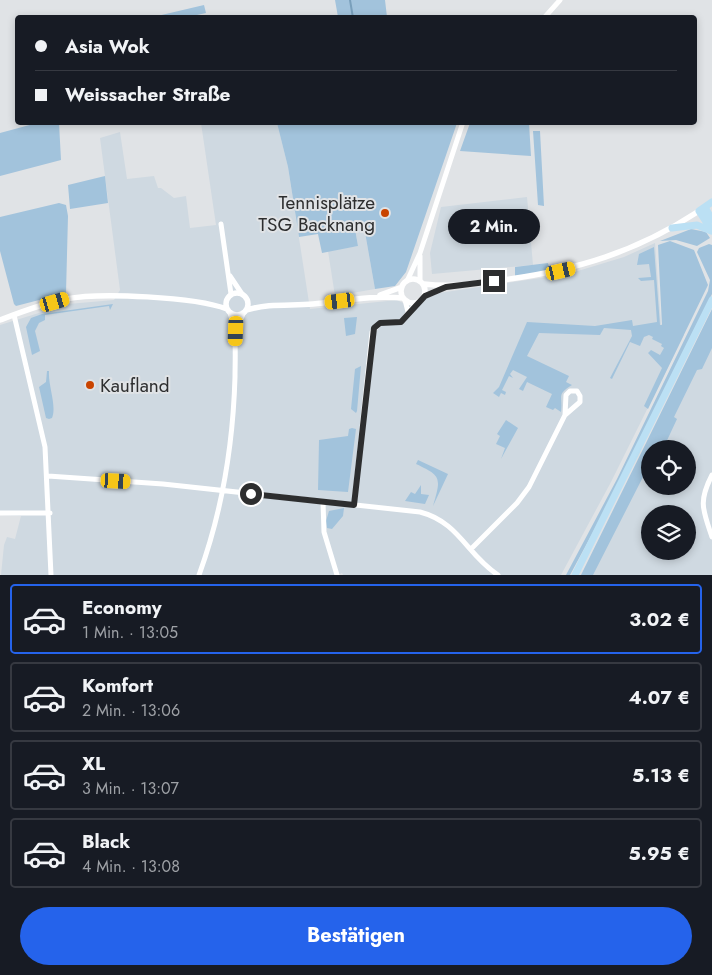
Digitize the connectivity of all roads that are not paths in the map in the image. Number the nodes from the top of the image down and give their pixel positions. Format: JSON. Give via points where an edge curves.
{"nodes":[{"id":1,"x":560,"y":0,"type":"edge"},
{"id":2,"x":547,"y":15,"type":"edge"},
{"id":3,"x":462,"y":125,"type":"edge"},
{"id":4,"x":712,"y":202,"type":"edge"},
{"id":5,"x":702,"y":209,"type":"junction"},
{"id":6,"x":712,"y":220,"type":"edge"},
{"id":7,"x":221,"y":224,"type":"dead end"},
{"id":8,"x":672,"y":228,"type":"junction"},
{"id":9,"x":712,"y":231,"type":"edge"},
{"id":10,"x":420,"y":254,"type":"junction"},
{"id":11,"x":229,"y":273,"type":"junction"},
{"id":12,"x":408,"y":280,"type":"junction"},
{"id":13,"x":422,"y":282,"type":"junction"},
{"id":14,"x":402,"y":287,"type":"junction"},
{"id":15,"x":446,"y":287,"type":"junction"},
{"id":16,"x":242,"y":294,"type":"junction"},
{"id":17,"x":229,"y":296,"type":"junction"},
{"id":18,"x":378,"y":296,"type":"junction"},
{"id":19,"x":425,"y":296,"type":"junction"},
{"id":20,"x":247,"y":299,"type":"junction"},
{"id":21,"x":404,"y":299,"type":"junction"},
{"id":22,"x":712,"y":300,"type":"edge"},
{"id":23,"x":211,"y":303,"type":"junction"},
{"id":24,"x":416,"y":303,"type":"junction"},
{"id":25,"x":262,"y":305,"type":"junction"},
{"id":26,"x":229,"y":311,"type":"junction"},
{"id":27,"x":245,"y":312,"type":"junction"},
{"id":28,"x":408,"y":312,"type":"junction"},
{"id":29,"x":14,"y":315,"type":"junction"},
{"id":30,"x":0,"y":320,"type":"edge"},
{"id":31,"x":236,"y":331,"type":"junction"},
{"id":32,"x":564,"y":415,"type":"junction"},
{"id":33,"x":712,"y":475,"type":"edge"},
{"id":34,"x":48,"y":476,"type":"junction"},
{"id":35,"x":223,"y":491,"type":"junction"},
{"id":36,"x":323,"y":502,"type":"junction"},
{"id":37,"x":354,"y":505,"type":"junction"},
{"id":38,"x":0,"y":513,"type":"edge"},
{"id":39,"x":50,"y":513,"type":"junction"},
{"id":40,"x":712,"y":537,"type":"edge"},
{"id":41,"x":471,"y":549,"type":"junction"},
{"id":42,"x":51,"y":575,"type":"edge"},
{"id":43,"x":199,"y":575,"type":"edge"},
{"id":44,"x":338,"y":575,"type":"edge"},
{"id":45,"x":498,"y":575,"type":"edge"},
{"id":46,"x":575,"y":575,"type":"edge"}],
"edges":[{"from":1,"to":2,"type":"street"},
{"from":3,"to":10,"type":"street"},
{"from":4,"to":5,"type":"main road"},
{"from":5,"to":6,"type":"main road"},
{"from":5,"to":8,"type":"street"},
{"from":5,"to":9,"type":"main road"},
{"from":7,"to":11,"type":"street"},
{"from":8,"to":9,"type":"main road","via":[[698,226]]},
{"from":8,"to":15,"type":"street","via":[[625,251],[584,265],[527,277]]},
{"from":10,"to":12,"type":"street"},
{"from":10,"to":13,"type":"street"},
{"from":11,"to":16,"type":"street"},
{"from":11,"to":17,"type":"street"},
{"from":12,"to":13,"type":"street"},
{"from":12,"to":14,"type":"street"},
{"from":13,"to":15,"type":"street"},
{"from":13,"to":19,"type":"street"},
{"from":14,"to":18,"type":"street"},
{"from":14,"to":21,"type":"street"},
{"from":15,"to":19,"type":"street"},
{"from":16,"to":17,"type":"street"},
{"from":16,"to":20,"type":"street"},
{"from":17,"to":23,"type":"street"},
{"from":17,"to":26,"type":"street"},
{"from":18,"to":21,"type":"street"},
{"from":18,"to":25,"type":"street","via":[[312,304]]},
{"from":19,"to":24,"type":"street"},
{"from":20,"to":25,"type":"street"},
{"from":20,"to":27,"type":"street"},
{"from":21,"to":24,"type":"street"},
{"from":21,"to":28,"type":"street"},
{"from":22,"to":46,"type":"main road"},
{"from":23,"to":26,"type":"street"},
{"from":23,"to":29,"type":"street","via":[[122,296],[67,299]]},
{"from":24,"to":28,"type":"street"},
{"from":25,"to":27,"type":"street"},
{"from":26,"to":27,"type":"street","via":[[237,316]]},
{"from":26,"to":31,"type":"street"},
{"from":27,"to":31,"type":"street"},
{"from":28,"to":37,"type":"street","via":[[401,322],[380,323],[372,332]]},
{"from":29,"to":30,"type":"street"},
{"from":29,"to":34,"type":"street","via":[[41,423]]},
{"from":31,"to":35,"type":"street","via":[[233,418]]},
{"from":32,"to":32,"type":"street","via":[[580,402],[577,391],[570,390],[566,395]]},
{"from":32,"to":41,"type":"street","via":[[523,496]]},
{"from":33,"to":40,"type":"street","via":[[704,491],[702,505]]},
{"from":34,"to":35,"type":"street"},
{"from":34,"to":39,"type":"street"},
{"from":35,"to":36,"type":"street"},
{"from":35,"to":43,"type":"street"},
{"from":36,"to":37,"type":"street"},
{"from":36,"to":44,"type":"street","via":[[324,532]]},
{"from":37,"to":41,"type":"street","via":[[432,516],[451,526]]},
{"from":38,"to":39,"type":"street"},
{"from":39,"to":42,"type":"street"},
{"from":41,"to":45,"type":"street"}]}
